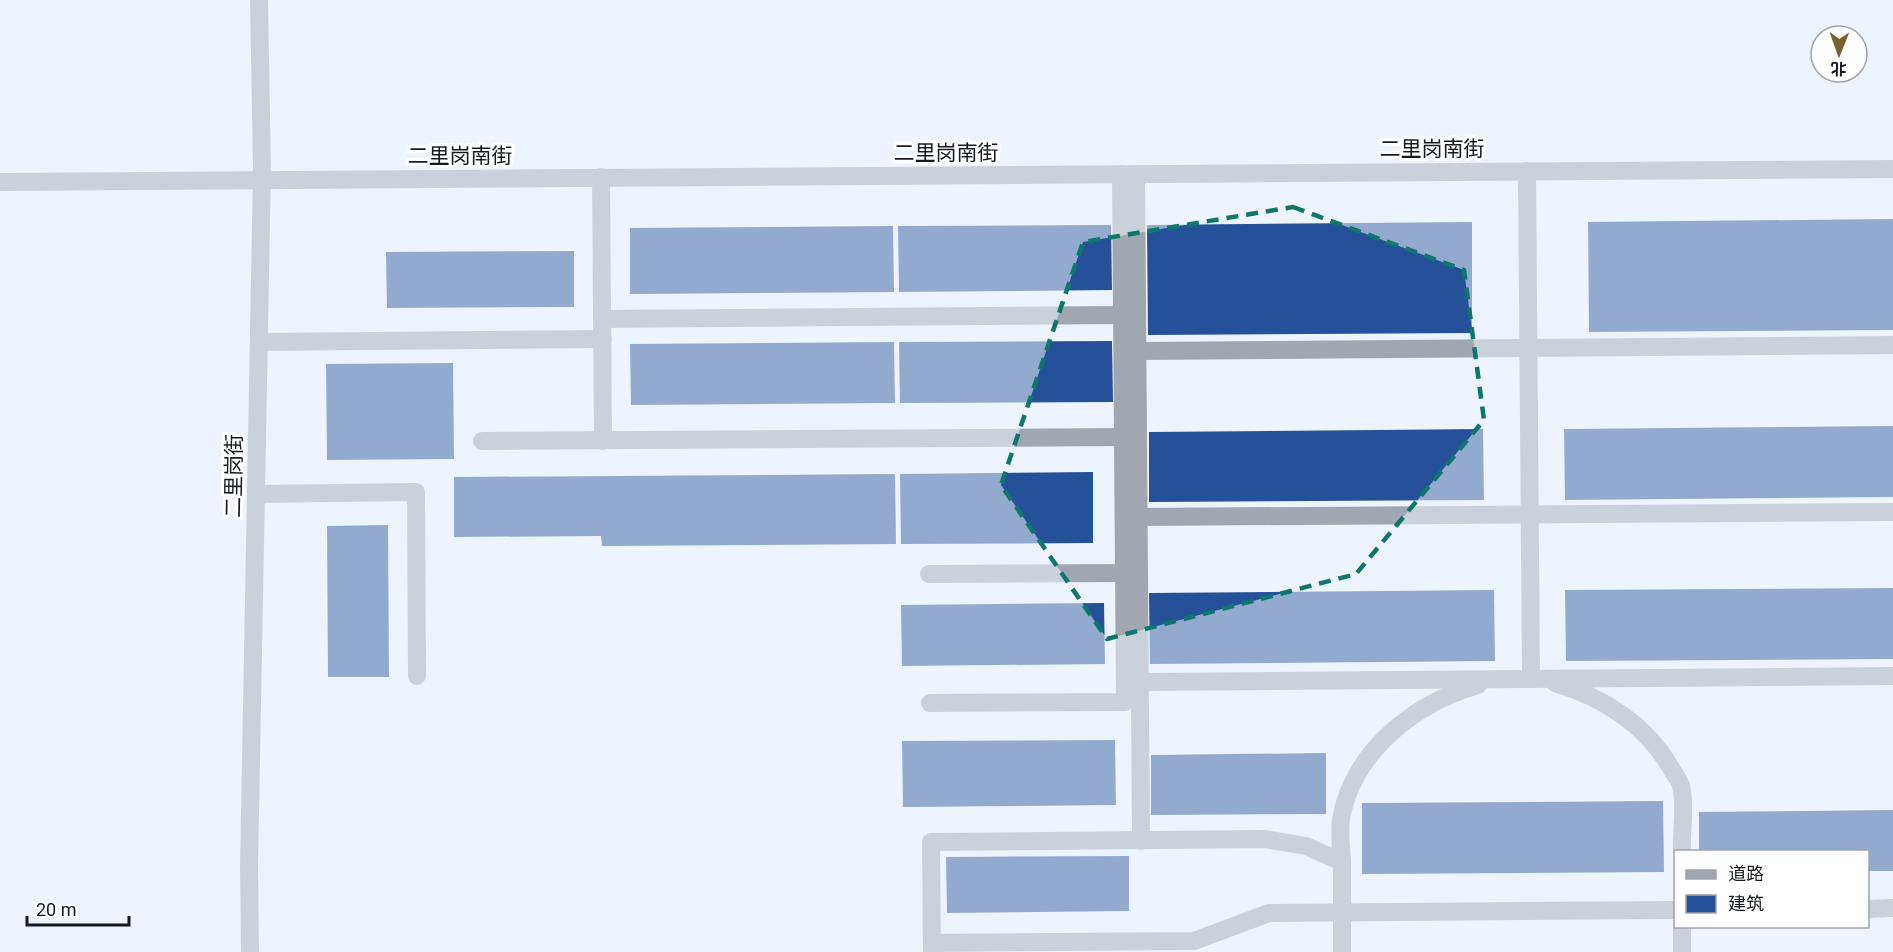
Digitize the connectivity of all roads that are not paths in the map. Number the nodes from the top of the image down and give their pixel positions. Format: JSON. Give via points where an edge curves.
{"nodes":[{"id":1,"x":259,"y":0,"type":"edge"},
{"id":2,"x":1893,"y":169,"type":"edge"},
{"id":3,"x":1527,"y":171,"type":"junction"},
{"id":4,"x":1129,"y":174,"type":"junction"},
{"id":5,"x":601,"y":177,"type":"junction"},
{"id":6,"x":262,"y":180,"type":"junction"},
{"id":7,"x":0,"y":182,"type":"edge"},
{"id":8,"x":1122,"y":315,"type":"junction"},
{"id":9,"x":602,"y":319,"type":"junction"},
{"id":10,"x":603,"y":339,"type":"junction"},
{"id":11,"x":259,"y":342,"type":"junction"},
{"id":12,"x":1893,"y":345,"type":"edge"},
{"id":13,"x":1528,"y":348,"type":"junction"},
{"id":14,"x":1138,"y":351,"type":"junction"},
{"id":15,"x":1123,"y":437,"type":"junction"},
{"id":16,"x":482,"y":441,"type":"dead end"},
{"id":17,"x":603,"y":441,"type":"junction"},
{"id":18,"x":256,"y":494,"type":"junction"},
{"id":19,"x":1893,"y":512,"type":"edge"},
{"id":20,"x":1530,"y":515,"type":"junction"},
{"id":21,"x":1139,"y":517,"type":"junction"},
{"id":22,"x":1124,"y":573,"type":"junction"},
{"id":23,"x":929,"y":574,"type":"dead end"},
{"id":24,"x":417,"y":676,"type":"dead end"},
{"id":25,"x":1893,"y":676,"type":"edge"},
{"id":26,"x":1531,"y":679,"type":"junction"},
{"id":27,"x":1140,"y":682,"type":"junction"},
{"id":28,"x":930,"y":703,"type":"dead end"},
{"id":29,"x":1141,"y":841,"type":"junction"},
{"id":30,"x":1682,"y":850,"type":"edge"},
{"id":31,"x":1342,"y":862,"type":"junction"},
{"id":32,"x":1893,"y":908,"type":"edge"},
{"id":33,"x":1869,"y":909,"type":"edge"},
{"id":34,"x":1674,"y":910,"type":"edge"},
{"id":35,"x":1342,"y":912,"type":"junction"},
{"id":36,"x":1682,"y":928,"type":"edge"},
{"id":37,"x":932,"y":947,"type":"edge"},
{"id":38,"x":250,"y":952,"type":"edge"},
{"id":39,"x":1342,"y":952,"type":"edge"},
{"id":40,"x":1682,"y":952,"type":"edge"}],
"edges":[{"from":1,"to":6,"type":"street","name":"二里岗街"},
{"from":2,"to":3,"type":"street","name":"二里岗南街"},
{"from":3,"to":4,"type":"street","name":"二里岗南街"},
{"from":3,"to":13,"type":"street"},
{"from":4,"to":5,"type":"street","name":"二里岗南街"},
{"from":4,"to":8,"type":"street"},
{"from":4,"to":14,"type":"street"},
{"from":5,"to":6,"type":"street","name":"二里岗南街"},
{"from":5,"to":9,"type":"street"},
{"from":6,"to":7,"type":"street","name":"二里岗南街"},
{"from":6,"to":11,"type":"street","name":"二里岗街"},
{"from":8,"to":9,"type":"street"},
{"from":8,"to":15,"type":"street"},
{"from":9,"to":10,"type":"street"},
{"from":10,"to":11,"type":"street"},
{"from":10,"to":17,"type":"street"},
{"from":11,"to":18,"type":"street","name":"二里岗街"},
{"from":12,"to":13,"type":"street"},
{"from":13,"to":14,"type":"street"},
{"from":13,"to":20,"type":"street"},
{"from":14,"to":21,"type":"street"},
{"from":15,"to":17,"type":"street"},
{"from":15,"to":22,"type":"street"},
{"from":16,"to":17,"type":"street"},
{"from":18,"to":24,"type":"street","via":[[416,492]]},
{"from":18,"to":38,"type":"street","name":"二里岗街"},
{"from":19,"to":20,"type":"street"},
{"from":20,"to":21,"type":"street"},
{"from":20,"to":26,"type":"street"},
{"from":21,"to":27,"type":"street"},
{"from":22,"to":23,"type":"street"},
{"from":22,"to":28,"type":"street","via":[[1125,702]]},
{"from":25,"to":26,"type":"street"},
{"from":26,"to":27,"type":"street"},
{"from":26,"to":30,"type":"street","via":[[1573,688],[1600,701],[1648,736],[1681,785]]},
{"from":26,"to":31,"type":"street","via":[[1484,684],[1456,692],[1412,715],[1382,741],[1364,765],[1341,819]]},
{"from":27,"to":29,"type":"street"},
{"from":29,"to":31,"type":"street","via":[[1286,842],[1324,852]]},
{"from":29,"to":37,"type":"street","via":[[931,842]]},
{"from":31,"to":35,"type":"street"},
{"from":32,"to":33,"type":"street"},
{"from":34,"to":35,"type":"street"},
{"from":35,"to":37,"type":"street","via":[[1269,913],[1194,941]]},
{"from":35,"to":39,"type":"street"},
{"from":36,"to":40,"type":"street"}]}
